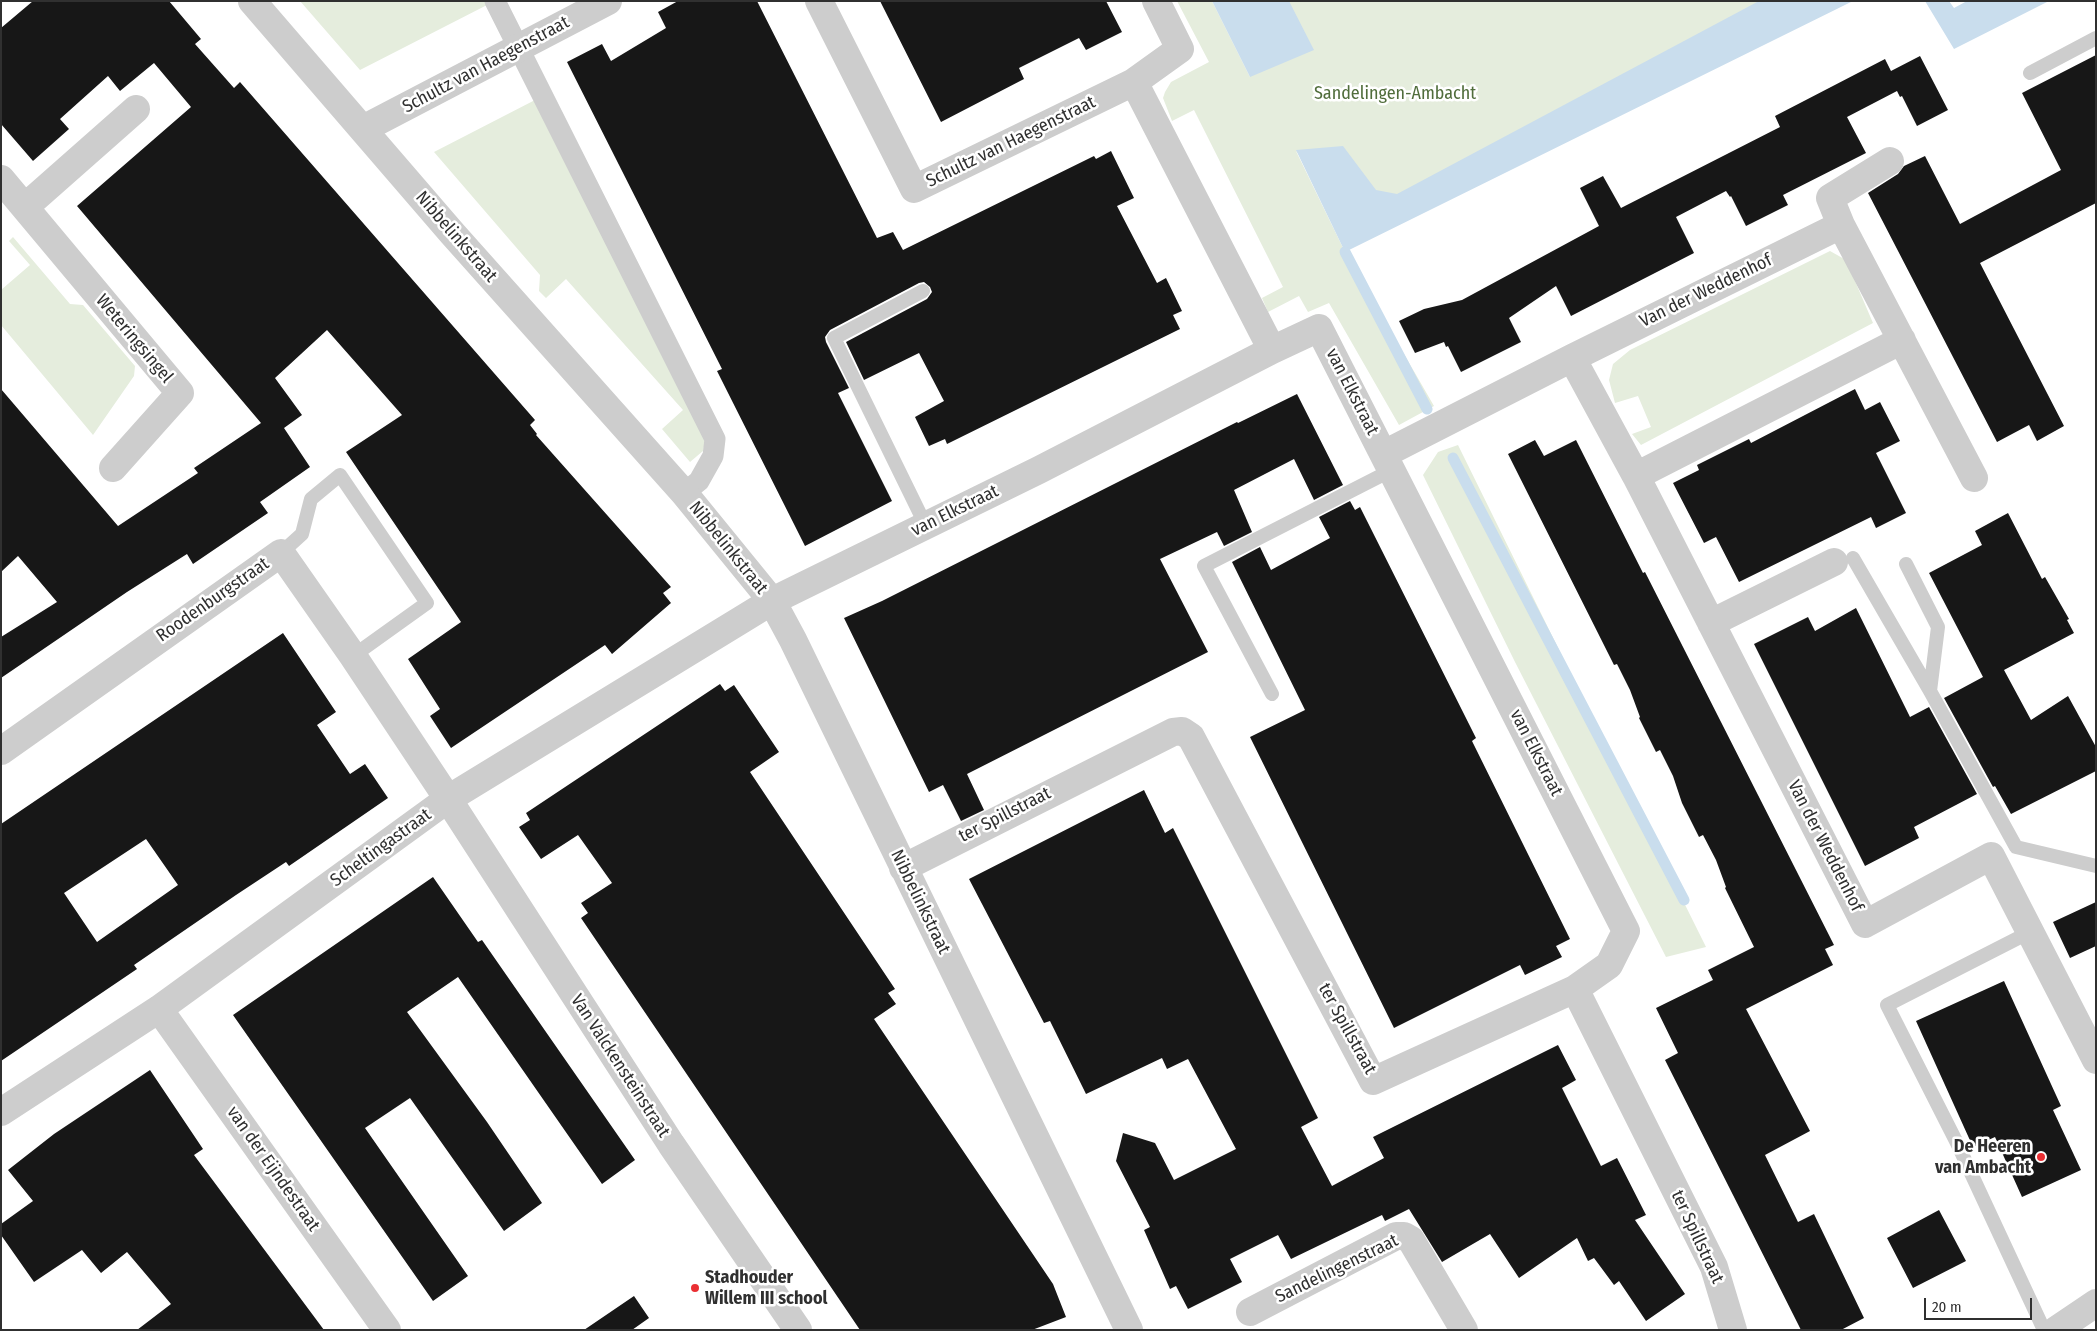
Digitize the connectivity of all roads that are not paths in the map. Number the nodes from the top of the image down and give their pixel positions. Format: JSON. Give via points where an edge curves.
{"nodes":[{"id":1,"x":252,"y":1,"type":"edge"},
{"id":2,"x":495,"y":1,"type":"edge"},
{"id":3,"x":608,"y":1,"type":"edge"},
{"id":4,"x":819,"y":1,"type":"edge"},
{"id":5,"x":1156,"y":1,"type":"edge"},
{"id":6,"x":2096,"y":38,"type":"edge"},
{"id":7,"x":520,"y":47,"type":"junction"},
{"id":8,"x":2030,"y":73,"type":"dead end"},
{"id":9,"x":1134,"y":82,"type":"junction"},
{"id":10,"x":136,"y":109,"type":"dead end"},
{"id":11,"x":363,"y":129,"type":"junction"},
{"id":12,"x":1890,"y":161,"type":"dead end"},
{"id":13,"x":1,"y":180,"type":"edge"},
{"id":14,"x":25,"y":207,"type":"junction"},
{"id":15,"x":1841,"y":225,"type":"junction"},
{"id":16,"x":923,"y":290,"type":"dead end"},
{"id":17,"x":1902,"y":340,"type":"junction"},
{"id":18,"x":1272,"y":350,"type":"junction"},
{"id":19,"x":1572,"y":358,"type":"junction"},
{"id":20,"x":1388,"y":462,"type":"junction"},
{"id":21,"x":113,"y":468,"type":"dead end"},
{"id":22,"x":1636,"y":476,"type":"junction"},
{"id":23,"x":1974,"y":478,"type":"dead end"},
{"id":24,"x":684,"y":493,"type":"junction"},
{"id":25,"x":926,"y":526,"type":"junction"},
{"id":26,"x":281,"y":553,"type":"junction"},
{"id":27,"x":1844,"y":560,"type":"joint"},
{"id":28,"x":1906,"y":564,"type":"dead end"},
{"id":29,"x":772,"y":601,"type":"junction"},
{"id":30,"x":1711,"y":623,"type":"junction"},
{"id":31,"x":353,"y":656,"type":"junction"},
{"id":32,"x":1930,"y":691,"type":"junction"},
{"id":33,"x":1272,"y":694,"type":"dead end"},
{"id":34,"x":1,"y":751,"type":"edge"},
{"id":35,"x":448,"y":799,"type":"junction"},
{"id":36,"x":2096,"y":866,"type":"edge"},
{"id":37,"x":903,"y":868,"type":"junction"},
{"id":38,"x":2030,"y":932,"type":"junction"},
{"id":39,"x":1575,"y":988,"type":"junction"},
{"id":40,"x":159,"y":1009,"type":"junction"},
{"id":41,"x":2096,"y":1060,"type":"edge"},
{"id":42,"x":1,"y":1112,"type":"edge"},
{"id":43,"x":2096,"y":1303,"type":"edge"},
{"id":44,"x":1250,"y":1312,"type":"dead end"},
{"id":45,"x":387,"y":1330,"type":"edge"},
{"id":46,"x":798,"y":1330,"type":"edge"},
{"id":47,"x":1129,"y":1330,"type":"edge"},
{"id":48,"x":1464,"y":1330,"type":"edge"},
{"id":49,"x":1733,"y":1330,"type":"edge"},
{"id":50,"x":2044,"y":1330,"type":"edge"},
{"id":51,"x":2056,"y":1330,"type":"edge"}],
"edges":[{"from":1,"to":11,"type":"street","name":"Nibbelinkstraat"},
{"from":2,"to":7,"type":"street","name":"Nibbelinkstraat"},
{"from":3,"to":7,"type":"street","name":"Schultz van Haegenstraat"},
{"from":4,"to":9,"type":"street","name":"Schultz van Haegenstraat","via":[[914,189]]},
{"from":5,"to":9,"type":"street","name":"Schultz van Haegenstraat","via":[[1180,49]]},
{"from":6,"to":8,"type":"lane"},
{"from":7,"to":11,"type":"street","name":"Schultz van Haegenstraat"},
{"from":7,"to":24,"type":"street","name":"Nibbelinkstraat","via":[[715,438],[709,465],[699,481]]},
{"from":9,"to":18,"type":"street"},
{"from":10,"to":14,"type":"street"},
{"from":11,"to":24,"type":"street","name":"Nibbelinkstraat"},
{"from":12,"to":15,"type":"street","via":[[1830,198]]},
{"from":13,"to":14,"type":"street","name":"Weteringsingel"},
{"from":14,"to":21,"type":"street","name":"Weteringsingel","via":[[180,393]]},
{"from":15,"to":17,"type":"street"},
{"from":15,"to":19,"type":"street","name":"Van der Weddenhof"},
{"from":16,"to":25,"type":"lane","via":[[834,338]]},
{"from":17,"to":22,"type":"street"},
{"from":17,"to":23,"type":"street"},
{"from":18,"to":20,"type":"street","name":"van Elkstraat","via":[[1319,328]]},
{"from":18,"to":25,"type":"street","name":"van Elkstraat"},
{"from":19,"to":20,"type":"street","name":"Van der Weddenhof"},
{"from":19,"to":22,"type":"street","name":"Van der Weddenhof"},
{"from":20,"to":33,"type":"lane","via":[[1204,566]]},
{"from":20,"to":39,"type":"street","name":"van Elkstraat","via":[[1626,931],[1609,965]]},
{"from":22,"to":30,"type":"street","name":"Van der Weddenhof"},
{"from":24,"to":29,"type":"street","name":"Nibbelinkstraat"},
{"from":25,"to":29,"type":"street","name":"van Elkstraat"},
{"from":26,"to":31,"type":"street","name":"Roodenburgstraat"},
{"from":26,"to":31,"type":"lane","via":[[302,534],[311,499],[340,475],[427,603]]},
{"from":26,"to":34,"type":"street","name":"Roodenburgstraat"},
{"from":27,"to":30,"type":"street"},
{"from":27,"to":32,"type":"lane"},
{"from":28,"to":32,"type":"lane","via":[[1938,627]]},
{"from":29,"to":35,"type":"street","name":"Scheltingastraat"},
{"from":29,"to":37,"type":"street","name":"Nibbelinkstraat"},
{"from":30,"to":38,"type":"street","name":"Van der Weddenhof","via":[[1865,924],[1991,856]]},
{"from":31,"to":35,"type":"street","name":"Roodenburgstraat"},
{"from":32,"to":36,"type":"lane","via":[[2016,847]]},
{"from":35,"to":40,"type":"street","name":"Scheltingastraat"},
{"from":35,"to":46,"type":"street","name":"Van Valckensteinstraat","via":[[671,1144]]},
{"from":37,"to":39,"type":"street","name":"ter Spillstraat","via":[[1173,732],[1182,731],[1190,737],[1373,1081]]},
{"from":37,"to":47,"type":"street","name":"Nibbelinkstraat"},
{"from":38,"to":41,"type":"street","name":"Van der Weddenhof"},
{"from":38,"to":50,"type":"lane","via":[[1887,1006],[1957,1143]]},
{"from":39,"to":49,"type":"street","name":"ter Spillstraat","via":[[1714,1267]]},
{"from":40,"to":42,"type":"street","name":"Scheltingastraat"},
{"from":40,"to":45,"type":"street","name":"van der Eijndestraat"},
{"from":43,"to":51,"type":"street"},
{"from":44,"to":48,"type":"street","name":"Sandelingenstraat","via":[[1396,1236],[1404,1236],[1411,1240]]}]}
